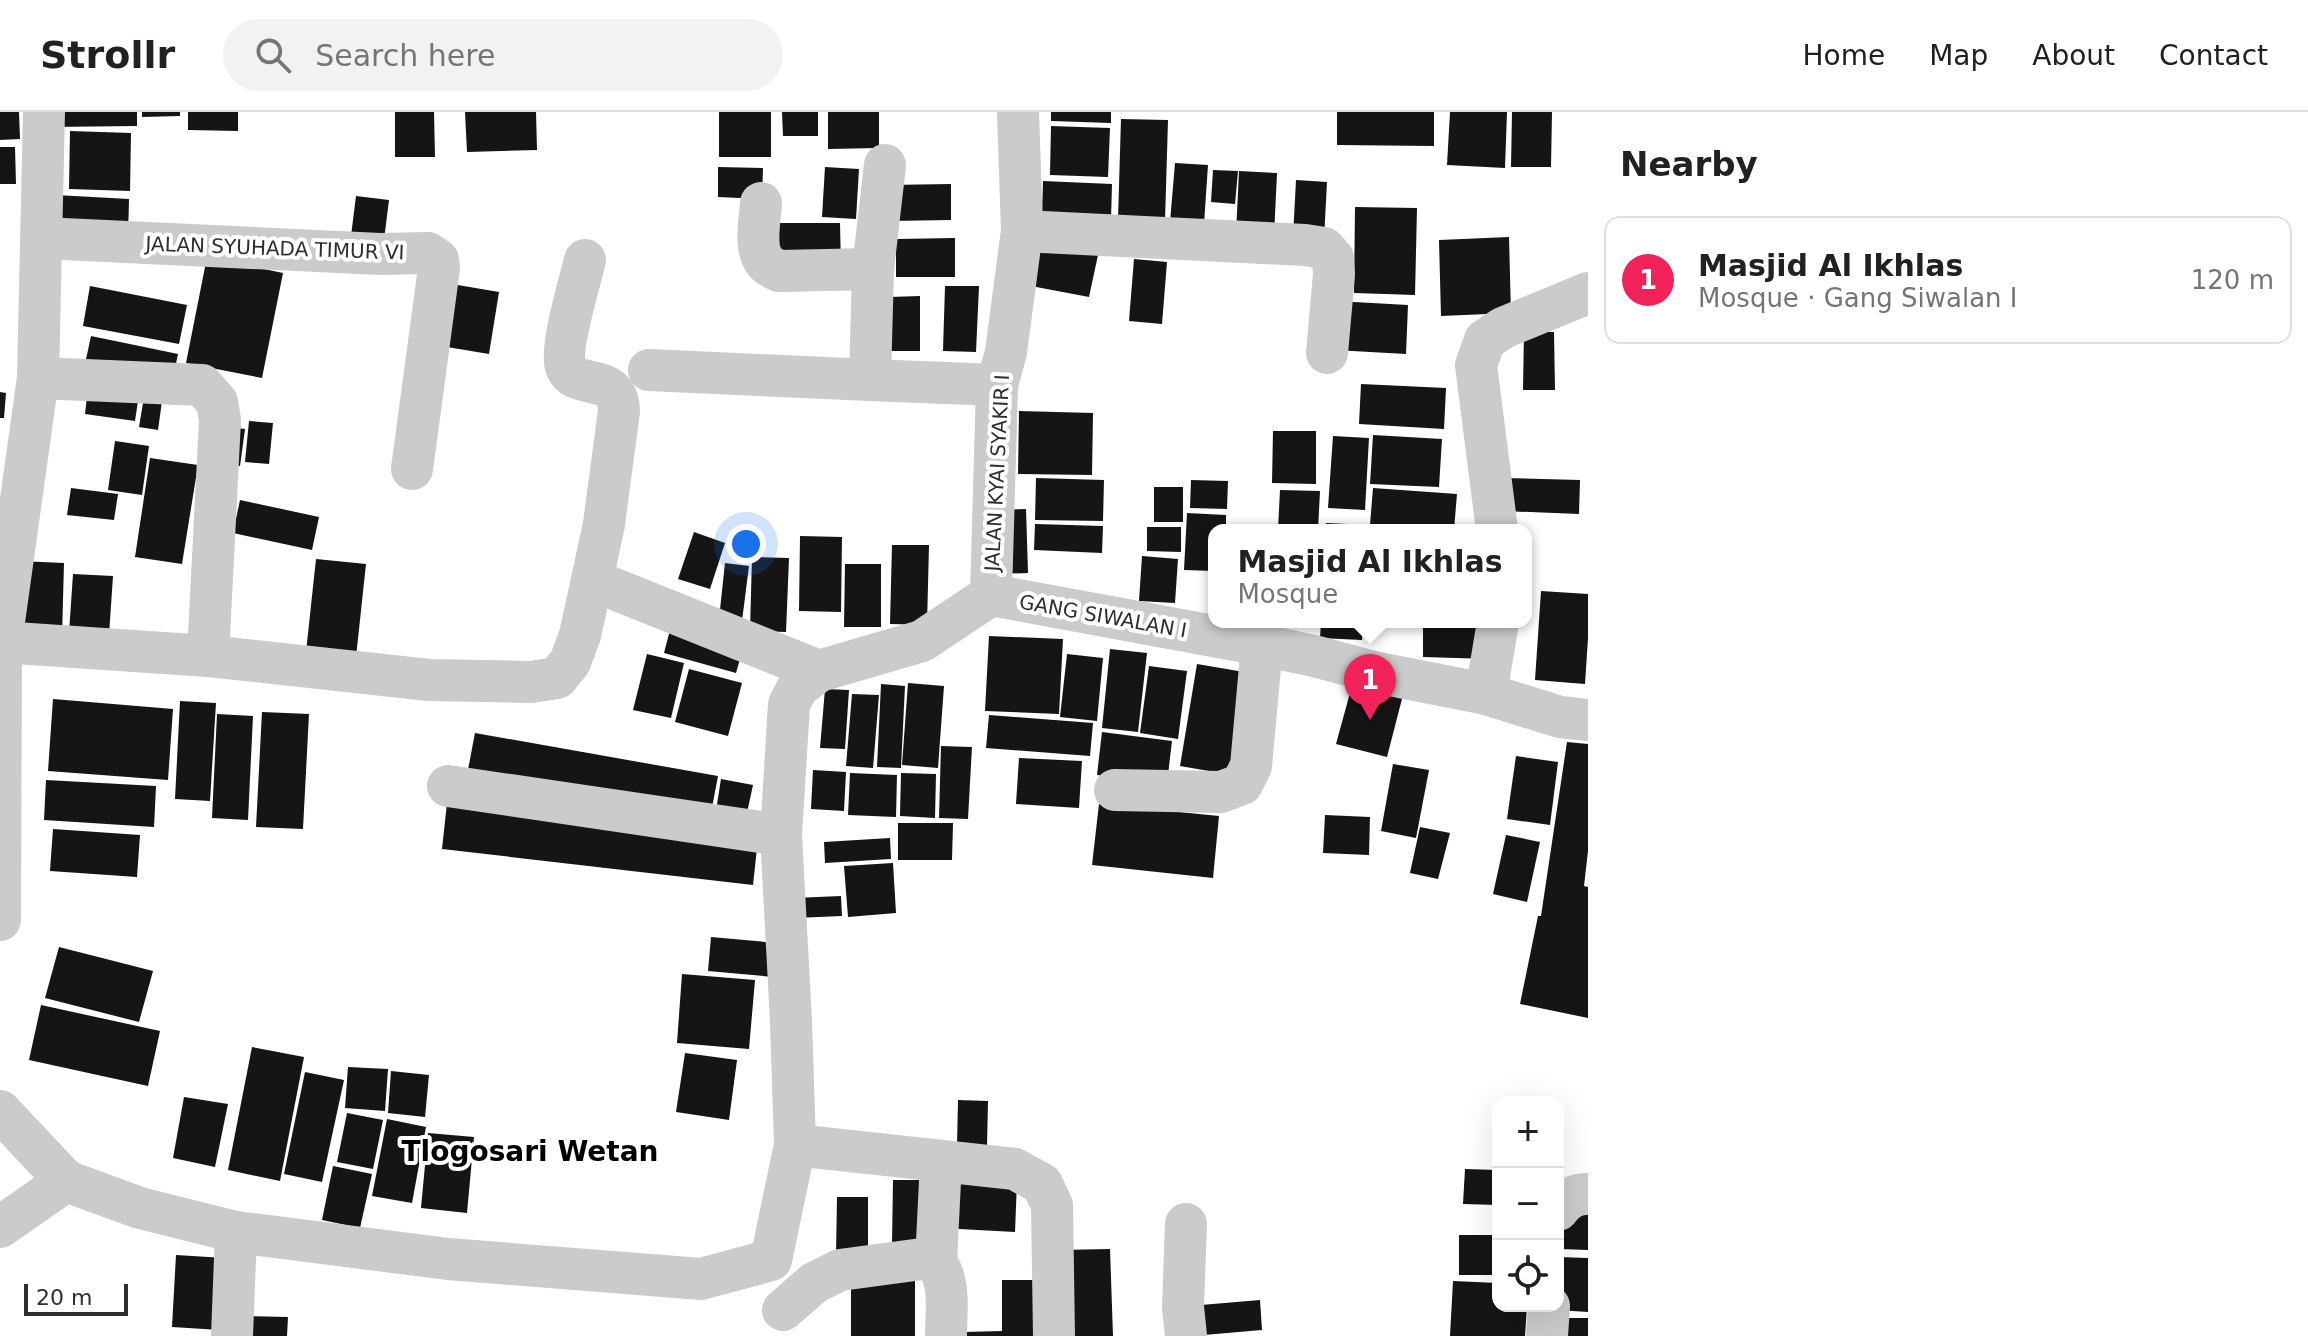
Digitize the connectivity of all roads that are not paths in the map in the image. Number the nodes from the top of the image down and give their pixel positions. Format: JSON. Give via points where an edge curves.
{"nodes":[{"id":1,"x":44,"y":112,"type":"edge"},
{"id":2,"x":1018,"y":112,"type":"edge"},
{"id":3,"x":885,"y":165,"type":"dead end"},
{"id":4,"x":761,"y":203,"type":"dead end"},
{"id":5,"x":1022,"y":231,"type":"junction"},
{"id":6,"x":42,"y":238,"type":"junction"},
{"id":7,"x":585,"y":260,"type":"dead end"},
{"id":8,"x":873,"y":269,"type":"junction"},
{"id":9,"x":1588,"y":293,"type":"edge"},
{"id":10,"x":1327,"y":353,"type":"dead end"},
{"id":11,"x":649,"y":370,"type":"dead end"},
{"id":12,"x":38,"y":378,"type":"junction"},
{"id":13,"x":870,"y":380,"type":"junction"},
{"id":14,"x":997,"y":385,"type":"junction"},
{"id":15,"x":412,"y":469,"type":"dead end"},
{"id":16,"x":1496,"y":524,"type":"edge"},
{"id":17,"x":592,"y":580,"type":"junction"},
{"id":18,"x":991,"y":595,"type":"junction"},
{"id":19,"x":1497,"y":628,"type":"edge"},
{"id":20,"x":1,"y":642,"type":"edge"},
{"id":21,"x":1262,"y":645,"type":"junction"},
{"id":22,"x":208,"y":656,"type":"junction"},
{"id":23,"x":819,"y":671,"type":"junction"},
{"id":24,"x":1486,"y":694,"type":"junction"},
{"id":25,"x":1588,"y":720,"type":"edge"},
{"id":26,"x":448,"y":786,"type":"dead end"},
{"id":27,"x":1115,"y":790,"type":"dead end"},
{"id":28,"x":781,"y":835,"type":"junction"},
{"id":29,"x":0,"y":920,"type":"edge"},
{"id":30,"x":0,"y":1111,"type":"edge"},
{"id":31,"x":795,"y":1145,"type":"junction"},
{"id":32,"x":941,"y":1161,"type":"junction"},
{"id":33,"x":66,"y":1181,"type":"junction"},
{"id":34,"x":1588,"y":1194,"type":"edge"},
{"id":35,"x":1564,"y":1203,"type":"edge"},
{"id":36,"x":1186,"y":1224,"type":"dead end"},
{"id":37,"x":0,"y":1227,"type":"edge"},
{"id":38,"x":236,"y":1232,"type":"junction"},
{"id":39,"x":936,"y":1262,"type":"junction"},
{"id":40,"x":779,"y":1295,"type":"edge"},
{"id":41,"x":1549,"y":1312,"type":"edge"},
{"id":42,"x":232,"y":1336,"type":"edge"},
{"id":43,"x":946,"y":1336,"type":"edge"},
{"id":44,"x":1054,"y":1336,"type":"edge"},
{"id":45,"x":1186,"y":1336,"type":"edge"},
{"id":46,"x":1547,"y":1336,"type":"edge"}],
"edges":[{"from":1,"to":6,"type":"street"},
{"from":2,"to":5,"type":"street","name":"JALAN KYAI SYAKIR I"},
{"from":3,"to":8,"type":"street"},
{"from":4,"to":8,"type":"street","via":[[759,245],[766,264],[779,271]]},
{"from":5,"to":10,"type":"street","via":[[1324,248],[1333,258],[1334,274]]},
{"from":5,"to":14,"type":"street","name":"JALAN KYAI SYAKIR I"},
{"from":6,"to":12,"type":"street"},
{"from":6,"to":15,"type":"street","name":"JALAN SYUHADA TIMUR VI","via":[[428,253],[439,268]]},
{"from":7,"to":17,"type":"street","via":[[565,349],[566,367],[572,376],[608,387],[619,411]]},
{"from":8,"to":13,"type":"street"},
{"from":9,"to":16,"type":"street","via":[[1485,340],[1476,365]]},
{"from":11,"to":13,"type":"street"},
{"from":12,"to":20,"type":"street"},
{"from":12,"to":22,"type":"street","via":[[202,385],[217,402]]},
{"from":13,"to":14,"type":"street"},
{"from":14,"to":18,"type":"street","name":"JALAN KYAI SYAKIR I"},
{"from":17,"to":22,"type":"street","via":[[580,635],[557,678],[429,680]]},
{"from":17,"to":23,"type":"street"},
{"from":18,"to":21,"type":"street","name":"GANG SIWALAN I"},
{"from":18,"to":23,"type":"street","name":"GANG SIWALAN I","via":[[922,641]]},
{"from":19,"to":24,"type":"street"},
{"from":20,"to":22,"type":"street"},
{"from":20,"to":29,"type":"street"},
{"from":21,"to":24,"type":"street","name":"GANG SIWALAN I"},
{"from":21,"to":27,"type":"street","via":[[1251,766],[1242,784],[1221,792]]},
{"from":23,"to":28,"type":"street","via":[[798,687],[789,704]]},
{"from":24,"to":25,"type":"street","name":"GANG SIWALAN I","via":[[1560,717]]},
{"from":26,"to":28,"type":"street"},
{"from":28,"to":31,"type":"street"},
{"from":30,"to":33,"type":"street"},
{"from":31,"to":32,"type":"street"},
{"from":31,"to":40,"type":"street"},
{"from":32,"to":39,"type":"street"},
{"from":32,"to":44,"type":"street","via":[[1015,1169],[1042,1184],[1052,1205]]},
{"from":33,"to":37,"type":"street"},
{"from":33,"to":38,"type":"street","via":[[140,1208]]},
{"from":34,"to":35,"type":"street"},
{"from":36,"to":45,"type":"street"},
{"from":38,"to":40,"type":"street","via":[[448,1259],[701,1279]]},
{"from":38,"to":42,"type":"street"},
{"from":39,"to":40,"type":"street","via":[[922,1259],[840,1270]]},
{"from":39,"to":43,"type":"street","via":[[947,1297]]},
{"from":41,"to":46,"type":"street"}]}
